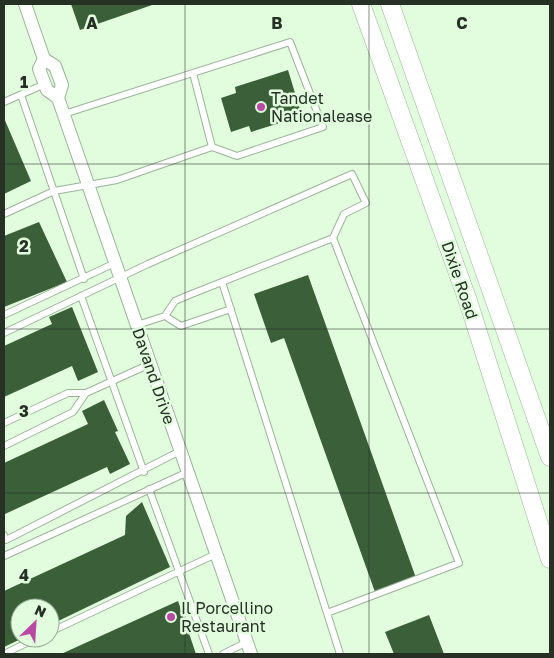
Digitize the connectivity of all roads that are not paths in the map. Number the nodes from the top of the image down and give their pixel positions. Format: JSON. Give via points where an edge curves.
{"nodes":[{"id":1,"x":25,"y":4,"type":"edge"},
{"id":2,"x":361,"y":4,"type":"edge"},
{"id":3,"x":390,"y":4,"type":"edge"},
{"id":4,"x":44,"y":59,"type":"junction"},
{"id":5,"x":193,"y":74,"type":"junction"},
{"id":6,"x":45,"y":84,"type":"junction"},
{"id":7,"x":21,"y":95,"type":"junction"},
{"id":8,"x":58,"y":98,"type":"junction"},
{"id":9,"x":4,"y":102,"type":"edge"},
{"id":10,"x":64,"y":114,"type":"junction"},
{"id":11,"x":212,"y":147,"type":"junction"},
{"id":12,"x":87,"y":185,"type":"junction"},
{"id":13,"x":54,"y":191,"type":"junction"},
{"id":14,"x":4,"y":214,"type":"edge"},
{"id":15,"x":333,"y":238,"type":"junction"},
{"id":16,"x":115,"y":263,"type":"junction"},
{"id":17,"x":120,"y":277,"type":"junction"},
{"id":18,"x":84,"y":279,"type":"junction"},
{"id":19,"x":222,"y":282,"type":"junction"},
{"id":20,"x":82,"y":296,"type":"junction"},
{"id":21,"x":231,"y":309,"type":"junction"},
{"id":22,"x":4,"y":315,"type":"edge"},
{"id":23,"x":165,"y":316,"type":"junction"},
{"id":24,"x":137,"y":325,"type":"junction"},
{"id":25,"x":4,"y":333,"type":"edge"},
{"id":26,"x":150,"y":364,"type":"junction"},
{"id":27,"x":112,"y":380,"type":"junction"},
{"id":28,"x":86,"y":393,"type":"junction"},
{"id":29,"x":4,"y":423,"type":"edge"},
{"id":30,"x":4,"y":446,"type":"edge"},
{"id":31,"x":180,"y":451,"type":"junction"},
{"id":32,"x":550,"y":457,"type":"edge"},
{"id":33,"x":144,"y":472,"type":"junction"},
{"id":34,"x":188,"y":472,"type":"junction"},
{"id":35,"x":149,"y":489,"type":"junction"},
{"id":36,"x":4,"y":538,"type":"edge"},
{"id":37,"x":216,"y":554,"type":"junction"},
{"id":38,"x":4,"y":556,"type":"edge"},
{"id":39,"x":550,"y":559,"type":"edge"},
{"id":40,"x":178,"y":570,"type":"junction"},
{"id":41,"x":327,"y":613,"type":"junction"},
{"id":42,"x":60,"y":627,"type":"edge"},
{"id":43,"x":16,"y":648,"type":"edge"},
{"id":44,"x":249,"y":648,"type":"edge"},
{"id":45,"x":4,"y":654,"type":"edge"},
{"id":46,"x":209,"y":654,"type":"edge"},
{"id":47,"x":223,"y":654,"type":"edge"},
{"id":48,"x":340,"y":654,"type":"edge"}],
"edges":[{"from":1,"to":4,"type":"street","name":"Davand Drive"},
{"from":2,"to":39,"type":"main road","name":"Dixie Road","via":[[468,301]]},
{"from":3,"to":32,"type":"main road","name":"Dixie Road"},
{"from":4,"to":6,"type":"street","name":"Davand Drive","via":[[40,69]]},
{"from":4,"to":8,"type":"street","name":"Davand Drive","via":[[55,66],[62,86]]},
{"from":5,"to":10,"type":"lane"},
{"from":5,"to":11,"type":"lane"},
{"from":5,"to":11,"type":"lane","via":[[290,42],[323,127],[237,156]]},
{"from":6,"to":7,"type":"lane"},
{"from":6,"to":8,"type":"street","name":"Davand Drive","via":[[47,90]]},
{"from":7,"to":9,"type":"lane"},
{"from":7,"to":13,"type":"lane"},
{"from":8,"to":10,"type":"street","name":"Davand Drive"},
{"from":10,"to":12,"type":"street","name":"Davand Drive"},
{"from":11,"to":12,"type":"lane","via":[[118,180]]},
{"from":12,"to":13,"type":"lane"},
{"from":12,"to":16,"type":"street","name":"Davand Drive"},
{"from":13,"to":14,"type":"lane"},
{"from":13,"to":18,"type":"lane"},
{"from":15,"to":17,"type":"lane","via":[[344,214],[366,203],[352,174]]},
{"from":15,"to":19,"type":"lane"},
{"from":15,"to":41,"type":"lane","via":[[459,563]]},
{"from":16,"to":17,"type":"street","name":"Davand Drive"},
{"from":16,"to":18,"type":"lane"},
{"from":17,"to":20,"type":"lane"},
{"from":17,"to":24,"type":"street","name":"Davand Drive"},
{"from":18,"to":22,"type":"lane"},
{"from":19,"to":21,"type":"lane"},
{"from":19,"to":23,"type":"lane","via":[[175,301]]},
{"from":20,"to":25,"type":"lane"},
{"from":20,"to":27,"type":"lane"},
{"from":21,"to":23,"type":"lane","via":[[181,326]]},
{"from":21,"to":41,"type":"lane"},
{"from":23,"to":24,"type":"lane"},
{"from":24,"to":26,"type":"street","name":"Davand Drive"},
{"from":26,"to":27,"type":"lane"},
{"from":26,"to":31,"type":"street","name":"Davand Drive"},
{"from":27,"to":28,"type":"lane"},
{"from":27,"to":33,"type":"lane"},
{"from":28,"to":29,"type":"lane","via":[[68,393]]},
{"from":28,"to":30,"type":"lane","via":[[73,412]]},
{"from":31,"to":33,"type":"lane"},
{"from":31,"to":34,"type":"street","name":"Davand Drive"},
{"from":33,"to":36,"type":"lane"},
{"from":34,"to":35,"type":"lane"},
{"from":34,"to":37,"type":"street","name":"Davand Drive"},
{"from":35,"to":38,"type":"lane"},
{"from":35,"to":40,"type":"lane"},
{"from":37,"to":40,"type":"lane"},
{"from":37,"to":44,"type":"street","name":"Davand Drive"},
{"from":40,"to":42,"type":"lane"},
{"from":40,"to":46,"type":"lane"},
{"from":41,"to":48,"type":"lane"},
{"from":43,"to":45,"type":"lane"},
{"from":44,"to":47,"type":"lane"}]}
